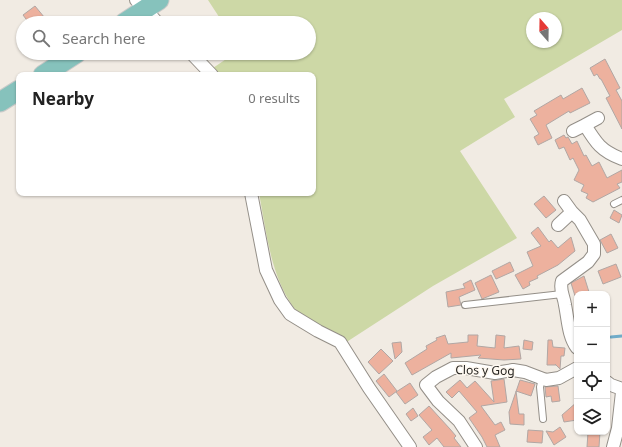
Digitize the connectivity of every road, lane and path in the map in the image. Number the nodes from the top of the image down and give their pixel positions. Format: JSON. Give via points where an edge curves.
{"nodes":[{"id":1,"x":146,"y":3,"type":"edge"},
{"id":2,"x":132,"y":16,"type":"edge"},
{"id":3,"x":154,"y":16,"type":"edge"},
{"id":4,"x":66,"y":60,"type":"edge"},
{"id":5,"x":198,"y":60,"type":"edge"},
{"id":6,"x":48,"y":72,"type":"edge"},
{"id":7,"x":209,"y":72,"type":"edge"},
{"id":8,"x":16,"y":92,"type":"edge"},
{"id":9,"x":0,"y":102,"type":"edge"},
{"id":10,"x":598,"y":118,"type":"dead end"},
{"id":11,"x":585,"y":125,"type":"junction"},
{"id":12,"x":573,"y":131,"type":"dead end"},
{"id":13,"x":622,"y":159,"type":"edge"},
{"id":14,"x":251,"y":196,"type":"edge"},
{"id":15,"x":622,"y":200,"type":"edge"},
{"id":16,"x":564,"y":201,"type":"dead end"},
{"id":17,"x":614,"y":204,"type":"dead end"},
{"id":18,"x":572,"y":212,"type":"junction"},
{"id":19,"x":558,"y":225,"type":"dead end"},
{"id":20,"x":562,"y":294,"type":"junction"},
{"id":21,"x":464,"y":305,"type":"dead end"},
{"id":22,"x":574,"y":341,"type":"edge"},
{"id":23,"x":574,"y":370,"type":"edge"},
{"id":24,"x":542,"y":378,"type":"junction"},
{"id":25,"x":610,"y":384,"type":"edge"},
{"id":26,"x":622,"y":391,"type":"edge"},
{"id":27,"x":543,"y":419,"type":"dead end"},
{"id":28,"x":410,"y":447,"type":"edge"},
{"id":29,"x":476,"y":447,"type":"edge"},
{"id":30,"x":613,"y":447,"type":"edge"}],
"edges":[{"from":1,"to":2,"type":"main road"},
{"from":1,"to":3,"type":"street"},
{"from":4,"to":6,"type":"main road"},
{"from":5,"to":7,"type":"street"},
{"from":8,"to":9,"type":"main road"},
{"from":10,"to":11,"type":"street"},
{"from":11,"to":12,"type":"street"},
{"from":11,"to":13,"type":"street","via":[[601,148]]},
{"from":14,"to":28,"type":"street","via":[[266,270],[280,300],[290,314],[340,342]]},
{"from":15,"to":17,"type":"lane"},
{"from":16,"to":18,"type":"street"},
{"from":18,"to":19,"type":"street"},
{"from":18,"to":20,"type":"street","via":[[580,220],[594,244],[594,254],[588,262],[562,281]]},
{"from":20,"to":21,"type":"lane"},
{"from":20,"to":22,"type":"street"},
{"from":23,"to":24,"type":"street","name":"Clos y Gog","via":[[559,378]]},
{"from":24,"to":27,"type":"lane","via":[[540,387]]},
{"from":24,"to":29,"type":"street","name":"Clos y Gog","via":[[513,370],[495,372],[453,368],[426,384],[438,401],[459,422]]},
{"from":25,"to":26,"type":"street"},
{"from":26,"to":30,"type":"street"}]}
